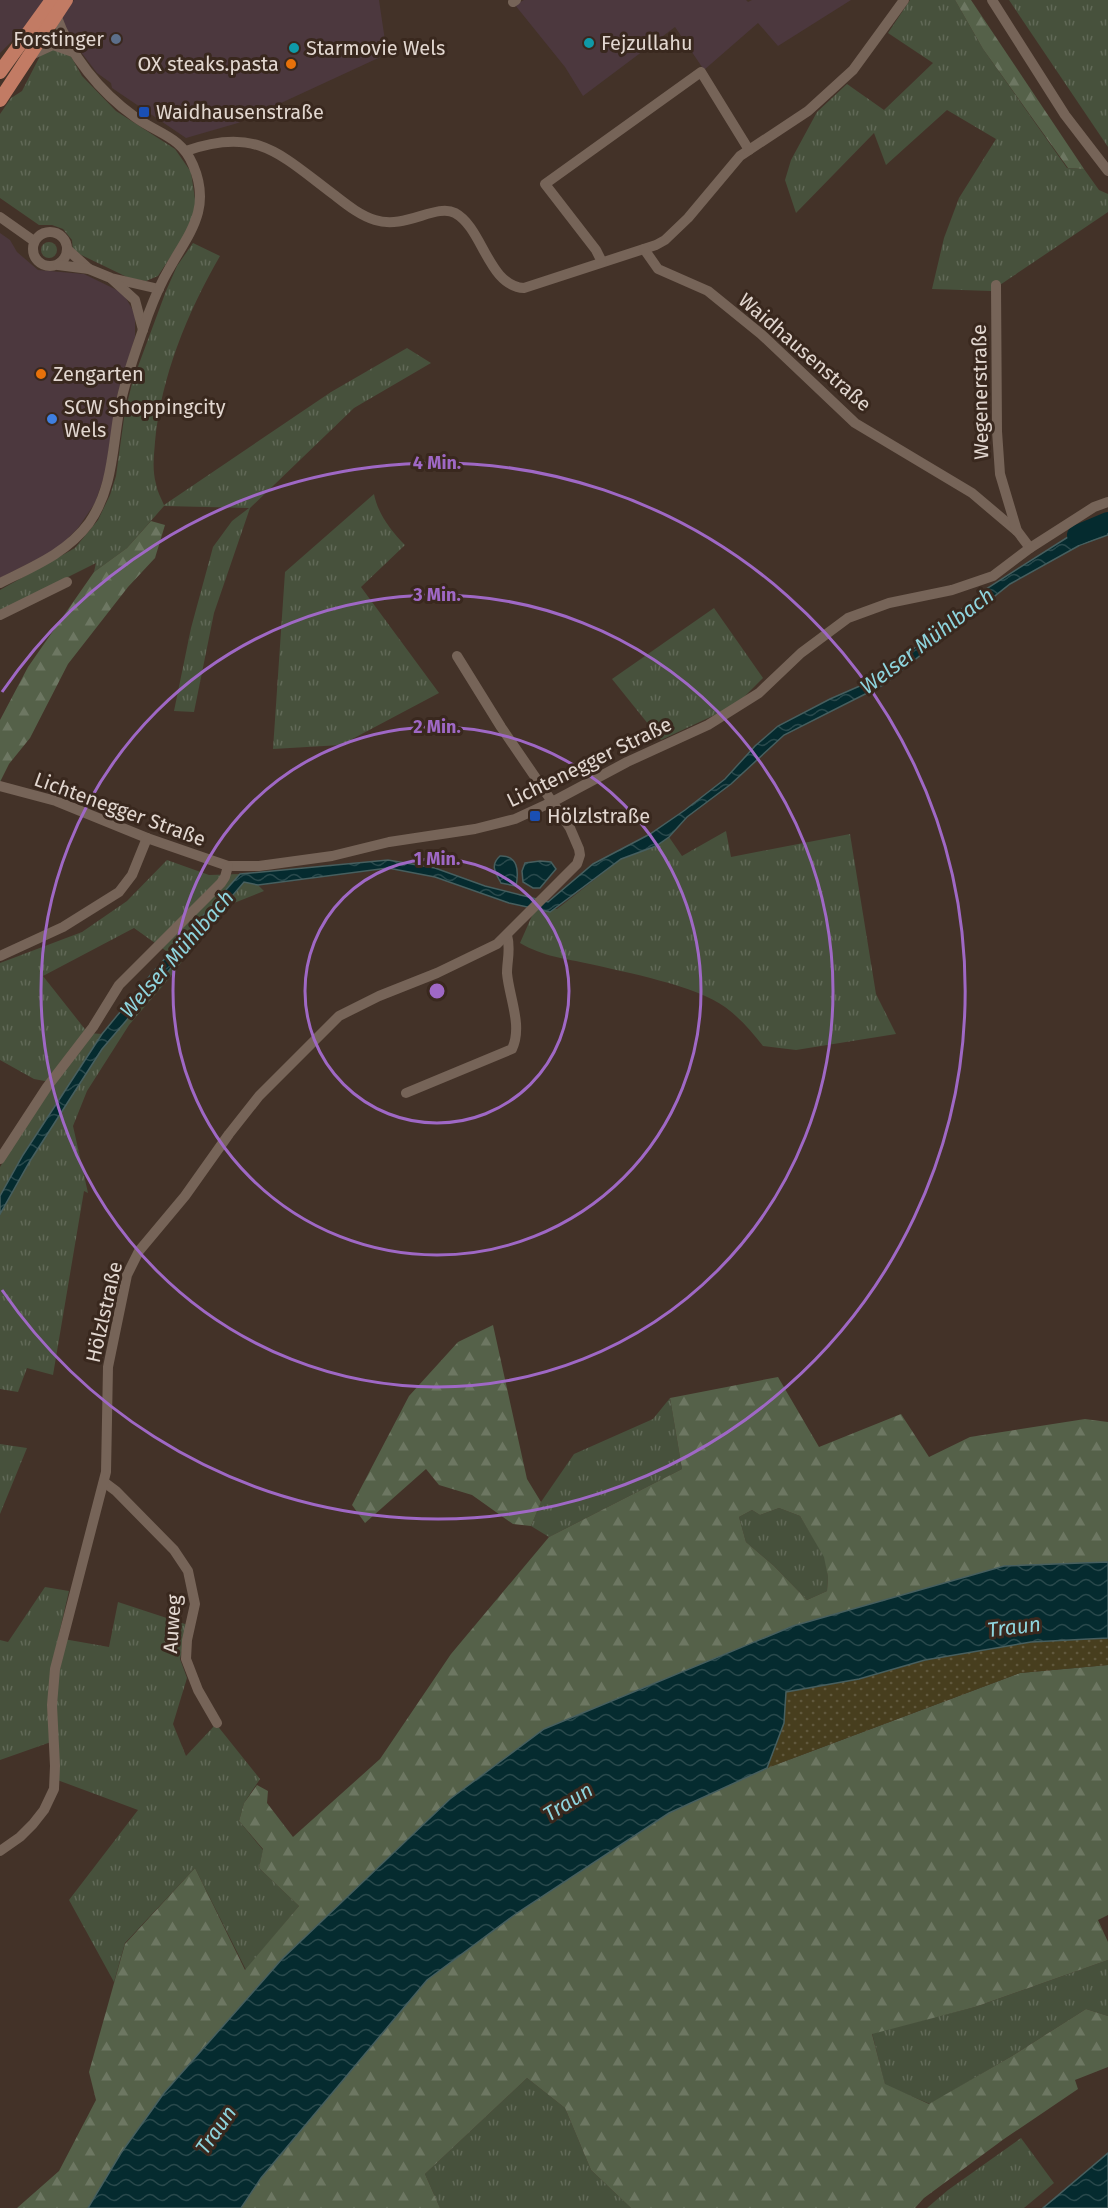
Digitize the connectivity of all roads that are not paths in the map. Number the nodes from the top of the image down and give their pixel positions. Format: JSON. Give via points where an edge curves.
{"nodes":[{"id":1,"x":52,"y":0,"type":"edge"},
{"id":2,"x":66,"y":0,"type":"edge"},
{"id":3,"x":904,"y":0,"type":"edge"},
{"id":4,"x":992,"y":0,"type":"edge"},
{"id":5,"x":56,"y":15,"type":"junction"},
{"id":6,"x":73,"y":52,"type":"junction"},
{"id":7,"x":26,"y":58,"type":"junction"},
{"id":8,"x":0,"y":72,"type":"edge"},
{"id":9,"x":0,"y":100,"type":"edge"},
{"id":10,"x":186,"y":150,"type":"junction"},
{"id":11,"x":749,"y":150,"type":"junction"},
{"id":12,"x":1108,"y":171,"type":"edge"},
{"id":13,"x":0,"y":217,"type":"edge"},
{"id":14,"x":34,"y":241,"type":"junction"},
{"id":15,"x":67,"y":249,"type":"junction"},
{"id":16,"x":644,"y":249,"type":"junction"},
{"id":17,"x":602,"y":262,"type":"junction"},
{"id":18,"x":58,"y":265,"type":"junction"},
{"id":19,"x":90,"y":269,"type":"junction"},
{"id":20,"x":111,"y":278,"type":"junction"},
{"id":21,"x":996,"y":285,"type":"dead end"},
{"id":22,"x":159,"y":289,"type":"junction"},
{"id":23,"x":135,"y":300,"type":"junction"},
{"id":24,"x":154,"y":300,"type":"junction"},
{"id":25,"x":143,"y":330,"type":"junction"},
{"id":26,"x":1108,"y":502,"type":"edge"},
{"id":27,"x":1018,"y":532,"type":"junction"},
{"id":28,"x":1030,"y":548,"type":"junction"},
{"id":29,"x":67,"y":582,"type":"dead end"},
{"id":30,"x":0,"y":583,"type":"edge"},
{"id":31,"x":0,"y":615,"type":"edge"},
{"id":32,"x":457,"y":656,"type":"dead end"},
{"id":33,"x":0,"y":786,"type":"edge"},
{"id":34,"x":554,"y":801,"type":"junction"},
{"id":35,"x":147,"y":838,"type":"junction"},
{"id":36,"x":228,"y":866,"type":"junction"},
{"id":37,"x":507,"y":936,"type":"junction"},
{"id":38,"x":0,"y":956,"type":"edge"},
{"id":39,"x":406,"y":1093,"type":"dead end"},
{"id":40,"x":0,"y":1159,"type":"edge"},
{"id":41,"x":104,"y":1482,"type":"junction"},
{"id":42,"x":217,"y":1723,"type":"dead end"},
{"id":43,"x":0,"y":1851,"type":"edge"}],
"edges":[{"from":1,"to":8,"type":"main road"},
{"from":2,"to":5,"type":"main road"},
{"from":3,"to":11,"type":"street","via":[[853,70],[808,111]]},
{"from":4,"to":12,"type":"street","via":[[1065,115]]},
{"from":5,"to":6,"type":"street"},
{"from":5,"to":7,"type":"main road"},
{"from":6,"to":7,"type":"street","via":[[53,45]]},
{"from":6,"to":10,"type":"street","via":[[113,99]]},
{"from":7,"to":9,"type":"main road"},
{"from":10,"to":17,"type":"street","via":[[225,141],[262,146],[377,221],[397,223],[436,212],[455,213],[467,224],[499,274],[518,287]]},
{"from":10,"to":22,"type":"street","via":[[198,181],[199,211],[192,232]]},
{"from":11,"to":16,"type":"street","via":[[688,218],[656,245]]},
{"from":11,"to":17,"type":"street","via":[[701,72],[545,184]]},
{"from":13,"to":14,"type":"street"},
{"from":14,"to":15,"type":"street","via":[[39,235],[55,233]]},
{"from":14,"to":18,"type":"street","via":[[32,248],[37,261],[43,266]]},
{"from":15,"to":18,"type":"street"},
{"from":15,"to":19,"type":"street"},
{"from":16,"to":17,"type":"street"},
{"from":16,"to":27,"type":"street","name":"Waidhausenstraße","via":[[658,269],[708,291],[761,334],[855,423],[972,492]]},
{"from":18,"to":19,"type":"street"},
{"from":19,"to":20,"type":"street"},
{"from":20,"to":22,"type":"street"},
{"from":20,"to":23,"type":"street"},
{"from":21,"to":27,"type":"street","name":"Wegenerstraße","via":[[996,431],[1000,474]]},
{"from":22,"to":24,"type":"street"},
{"from":23,"to":24,"type":"street"},
{"from":23,"to":25,"type":"street"},
{"from":24,"to":25,"type":"street"},
{"from":25,"to":30,"type":"street","via":[[120,405],[111,468],[100,505],[63,550]]},
{"from":26,"to":28,"type":"street","name":"Lichtenegger Straße"},
{"from":27,"to":28,"type":"street","name":"Waidhausenstraße"},
{"from":28,"to":34,"type":"street","name":"Lichtenegger Straße","via":[[993,576],[952,590],[889,603],[848,618],[801,653],[759,693]]},
{"from":29,"to":31,"type":"street"},
{"from":32,"to":34,"type":"street"},
{"from":33,"to":35,"type":"street","name":"Lichtenegger Straße","via":[[56,801]]},
{"from":34,"to":36,"type":"street","name":"Lichtenegger Straße","via":[[515,819],[475,829],[389,842],[332,856]]},
{"from":34,"to":37,"type":"street","name":"Hölzlstraße","via":[[575,838],[580,855],[577,864]]},
{"from":35,"to":36,"type":"street","name":"Lichtenegger Straße"},
{"from":35,"to":38,"type":"street","via":[[132,875],[119,892],[63,927]]},
{"from":36,"to":40,"type":"street","via":[[221,883],[119,985]]},
{"from":37,"to":39,"type":"street","via":[[507,974],[516,1031],[512,1049]]},
{"from":37,"to":41,"type":"street","name":"Hölzlstraße","via":[[484,952],[339,1016],[251,1105],[185,1196],[145,1242],[127,1275],[108,1367],[108,1456]]},
{"from":41,"to":42,"type":"street","name":"Auweg","via":[[174,1551],[188,1571],[195,1604],[186,1659]]},
{"from":41,"to":43,"type":"street","name":"Hölzlstraße","via":[[55,1669],[54,1789],[33,1824]]}]}
